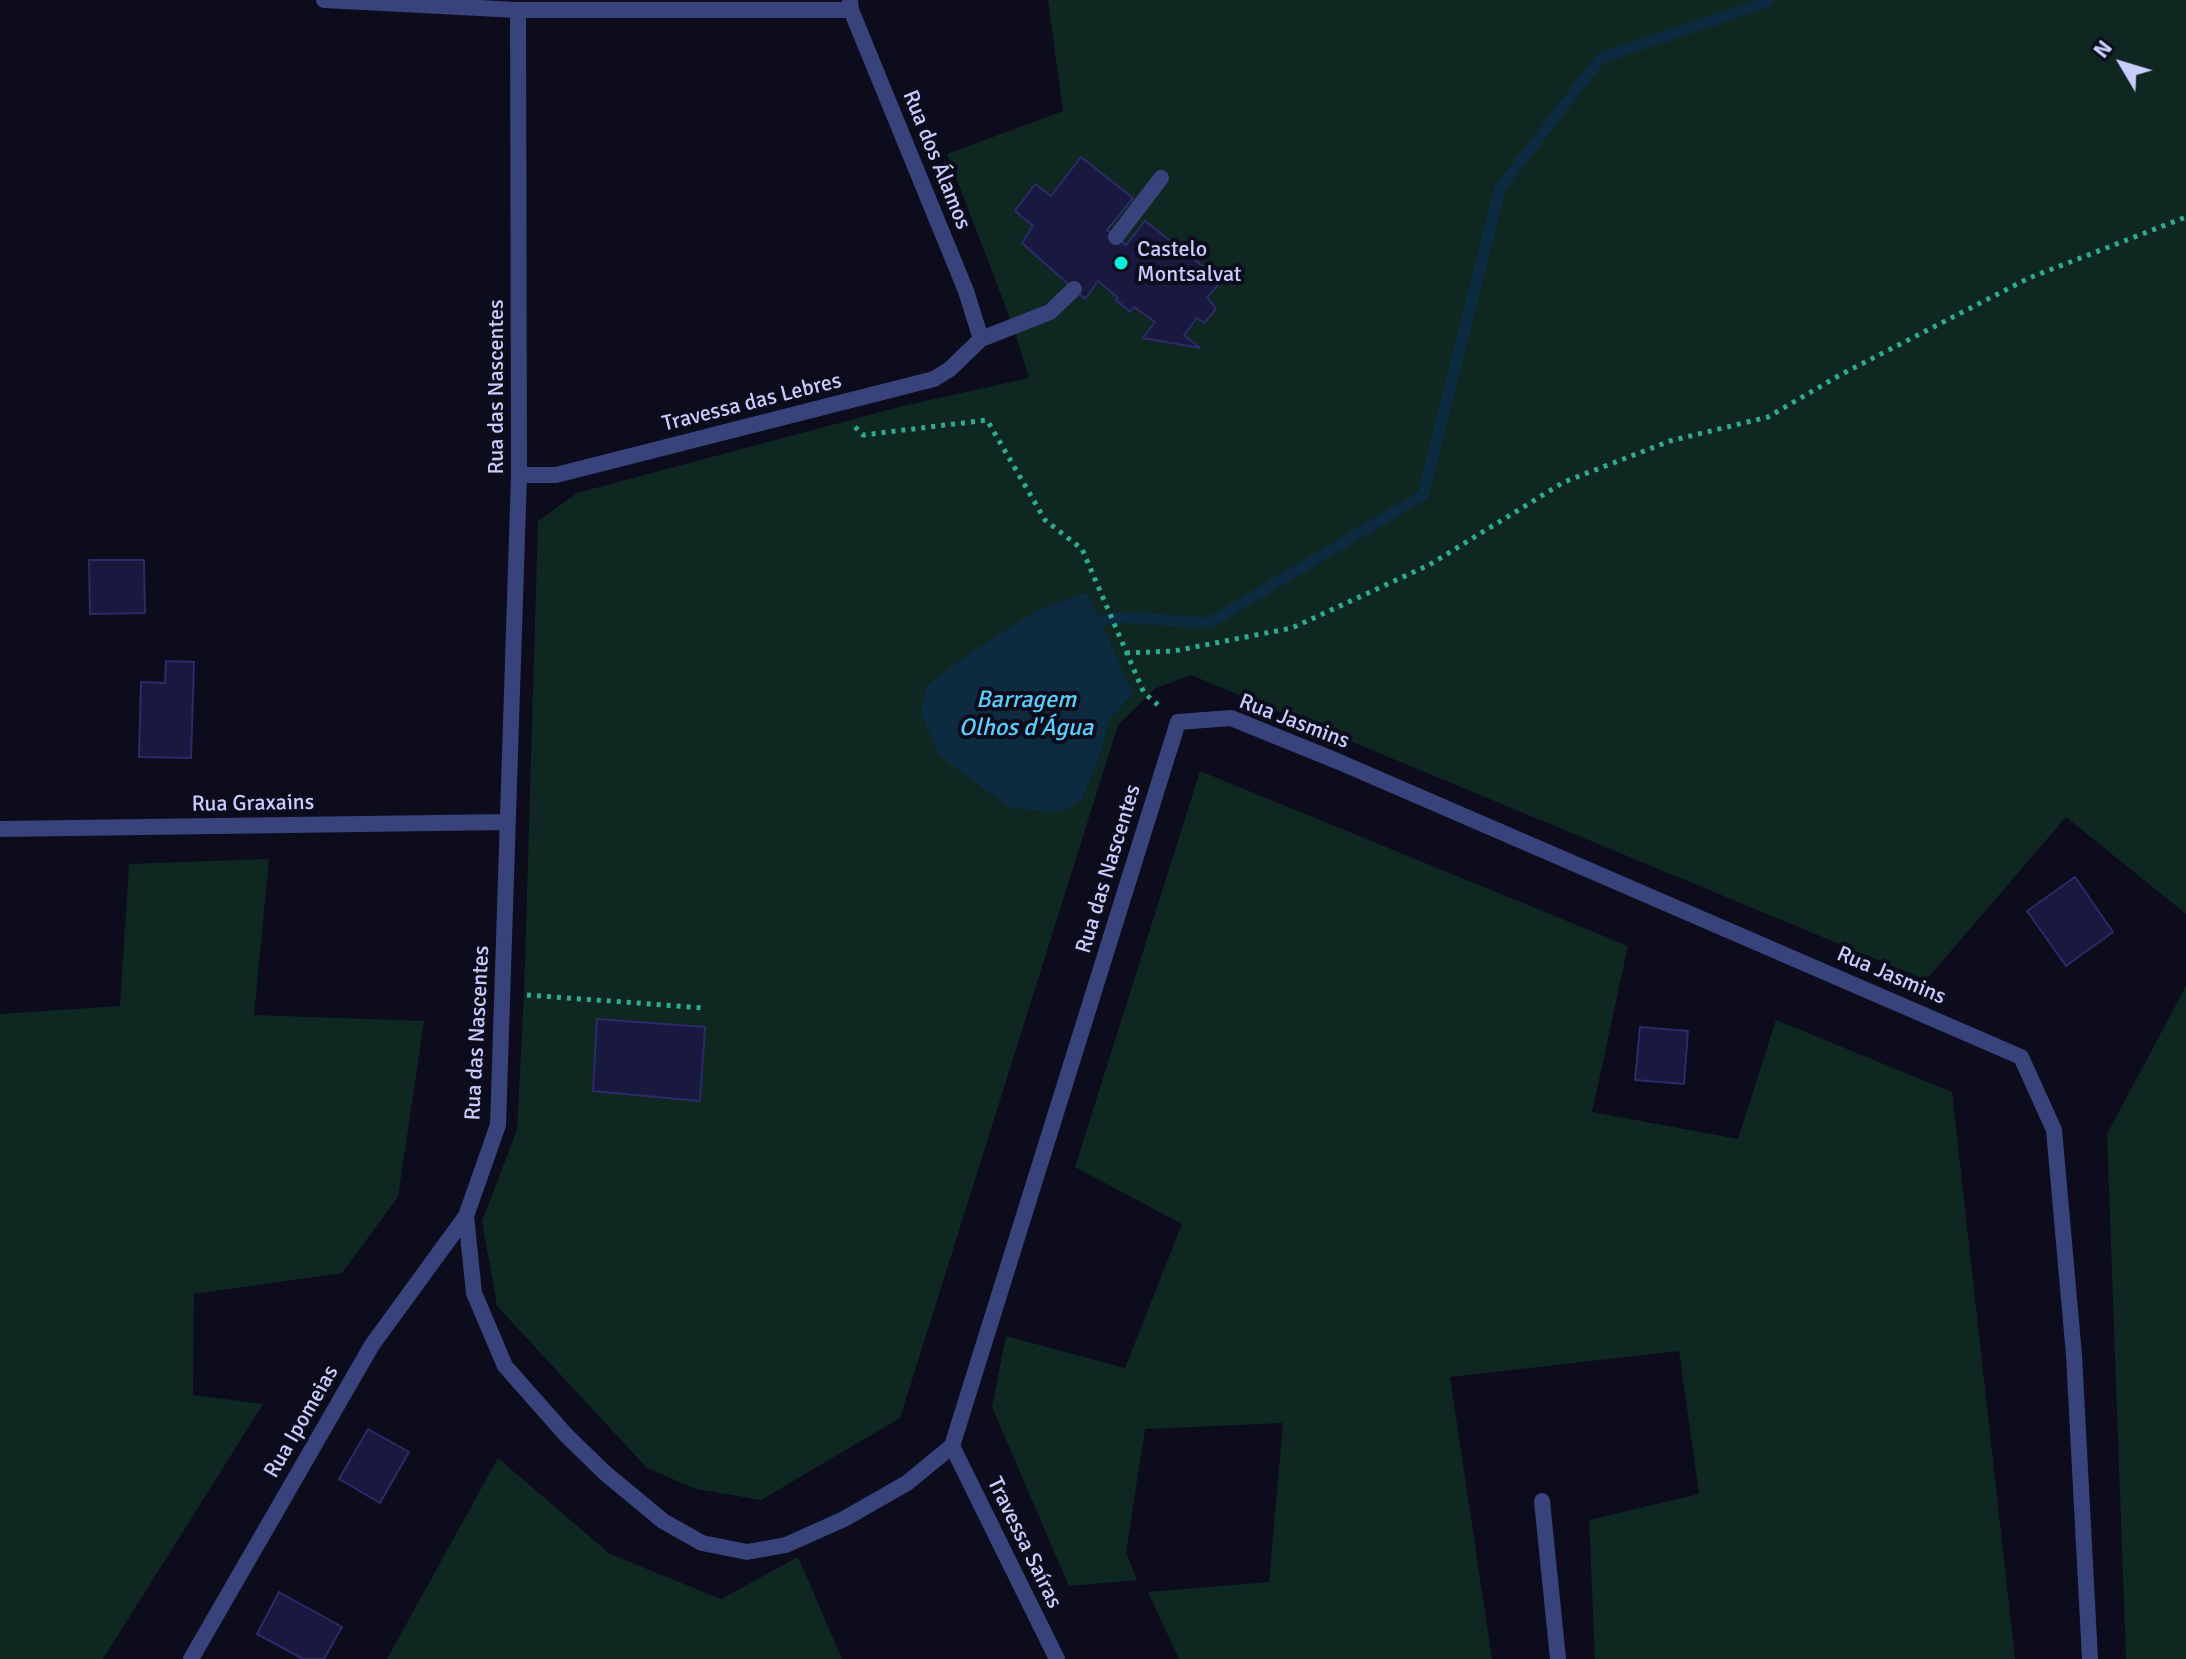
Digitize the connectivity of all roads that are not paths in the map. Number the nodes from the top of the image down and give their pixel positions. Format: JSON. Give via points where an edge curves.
{"nodes":[{"id":1,"x":324,"y":0,"type":"edge"},
{"id":2,"x":850,"y":5,"type":"edge"},
{"id":3,"x":518,"y":10,"type":"junction"},
{"id":4,"x":1161,"y":178,"type":"dead end"},
{"id":5,"x":1116,"y":237,"type":"dead end"},
{"id":6,"x":1074,"y":289,"type":"dead end"},
{"id":7,"x":981,"y":339,"type":"junction"},
{"id":8,"x":519,"y":475,"type":"junction"},
{"id":9,"x":1178,"y":722,"type":"joint"},
{"id":10,"x":507,"y":822,"type":"junction"},
{"id":11,"x":0,"y":829,"type":"edge"},
{"id":12,"x":466,"y":1216,"type":"junction"},
{"id":13,"x":952,"y":1446,"type":"junction"},
{"id":14,"x":1542,"y":1501,"type":"dead end"},
{"id":15,"x":191,"y":1659,"type":"edge"},
{"id":16,"x":1057,"y":1659,"type":"edge"},
{"id":17,"x":1558,"y":1659,"type":"edge"},
{"id":18,"x":2090,"y":1659,"type":"edge"}],
"edges":[{"from":1,"to":3,"type":"street"},
{"from":2,"to":3,"type":"street"},
{"from":2,"to":7,"type":"street","name":"Rua dos Álamos"},
{"from":3,"to":8,"type":"street","name":"Rua das Nascentes"},
{"from":4,"to":5,"type":"street"},
{"from":6,"to":7,"type":"street","via":[[1050,312]]},
{"from":7,"to":8,"type":"street","name":"Travessa das Lebres","via":[[934,379],[556,475]]},
{"from":8,"to":10,"type":"street","name":"Rua das Nascentes"},
{"from":9,"to":13,"type":"street","name":"Rua das Nascentes"},
{"from":9,"to":18,"type":"street","name":"Rua Jasmins","via":[[1231,718],[2021,1057],[2054,1130],[2074,1355]]},
{"from":10,"to":11,"type":"street","name":"Rua Graxains"},
{"from":10,"to":12,"type":"street","name":"Rua das Nascentes","via":[[498,1125]]},
{"from":12,"to":13,"type":"street","name":"Rua das Nascentes","via":[[474,1293],[505,1366],[605,1473],[663,1521],[702,1543],[747,1552],[786,1545],[907,1483]]},
{"from":12,"to":15,"type":"street","name":"Rua Ipomeias","via":[[372,1345]]},
{"from":13,"to":16,"type":"street","name":"Travessa Saíras"},
{"from":14,"to":17,"type":"street"}]}
